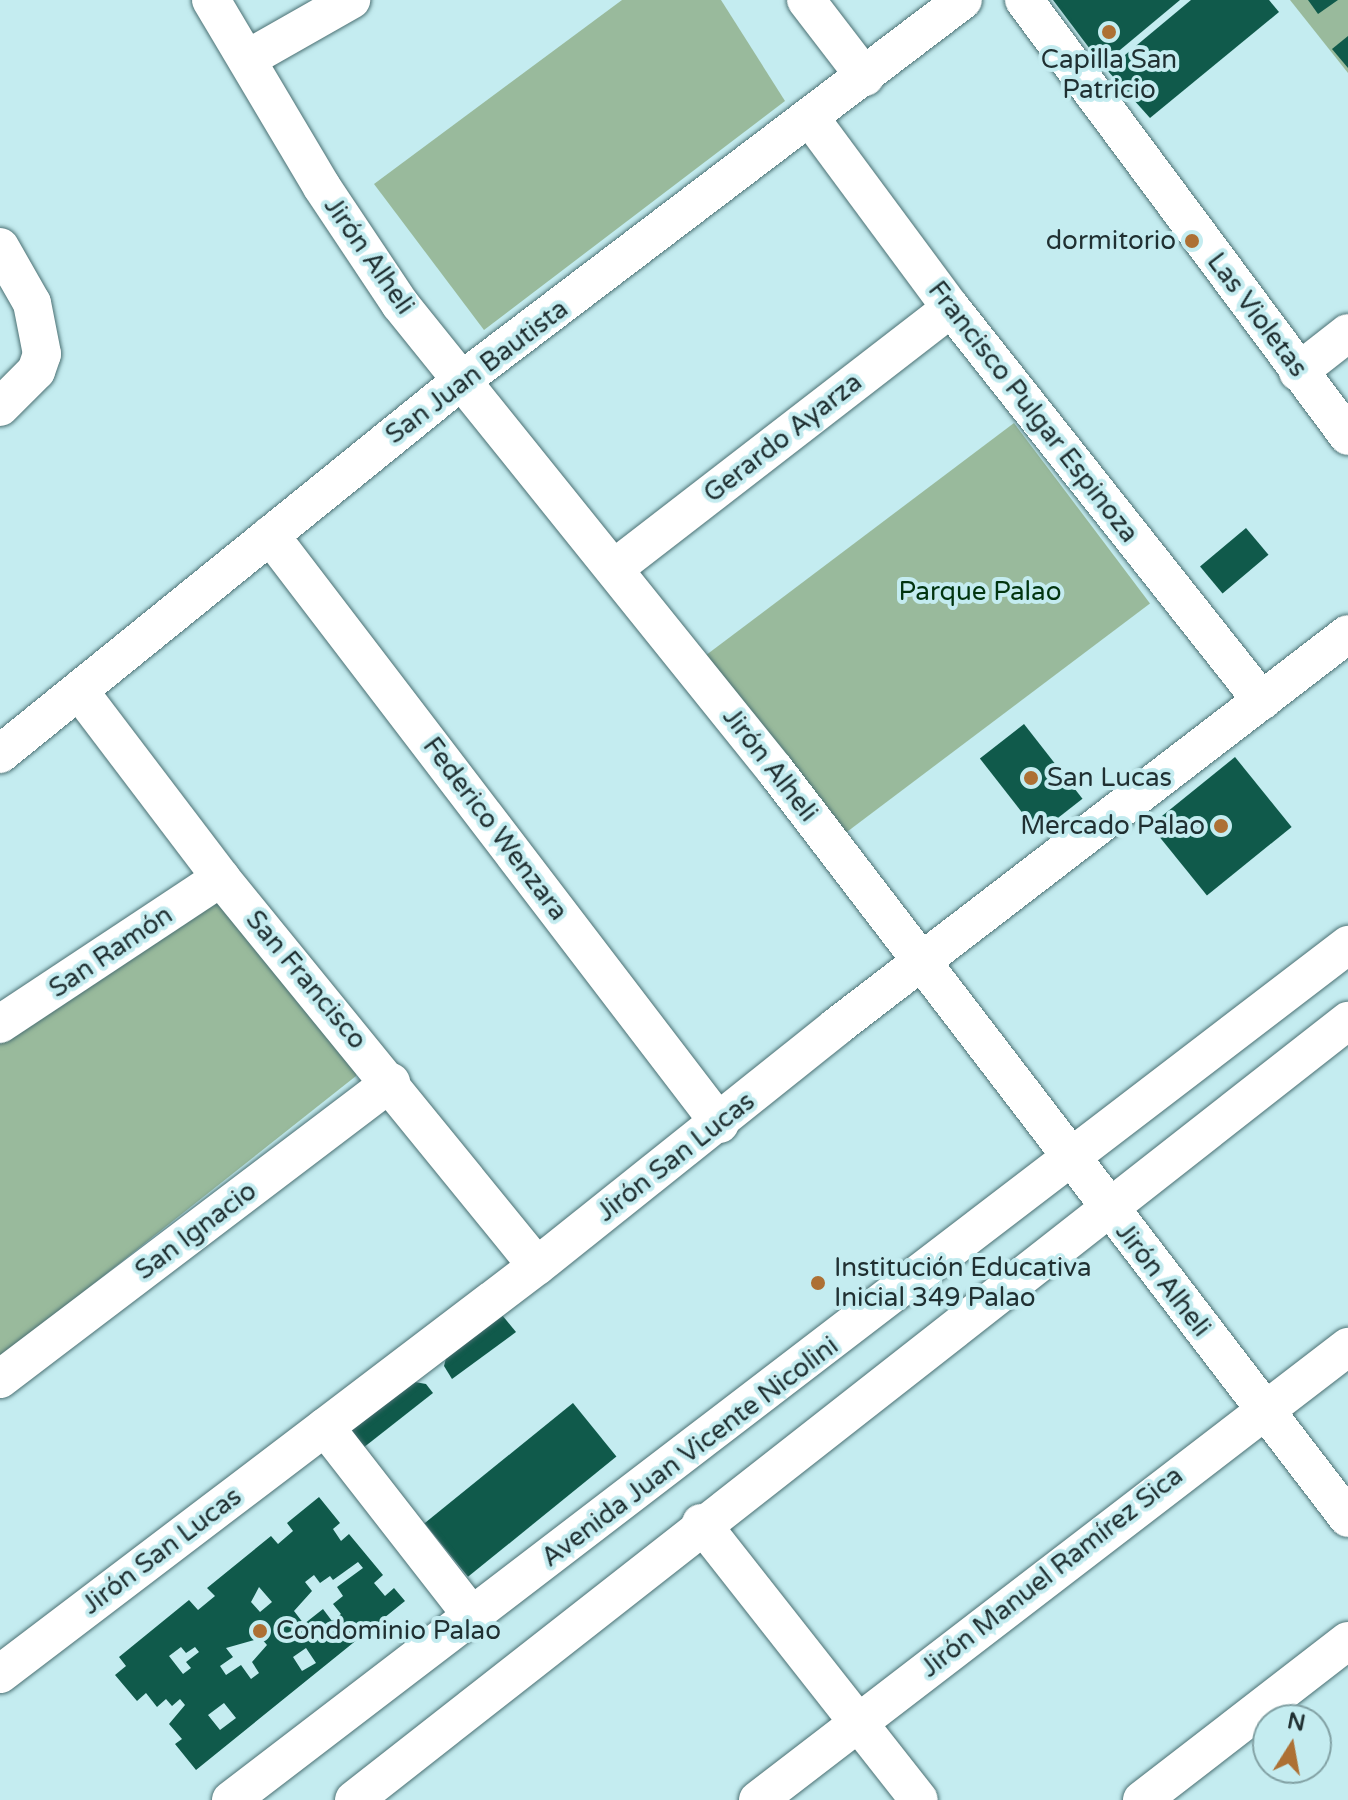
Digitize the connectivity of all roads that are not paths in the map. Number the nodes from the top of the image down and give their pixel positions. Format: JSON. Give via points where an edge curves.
{"nodes":[{"id":1,"x":211,"y":0,"type":"edge"},
{"id":2,"x":351,"y":0,"type":"edge"},
{"id":3,"x":806,"y":0,"type":"edge"},
{"id":4,"x":963,"y":0,"type":"edge"},
{"id":5,"x":1024,"y":0,"type":"edge"},
{"id":6,"x":247,"y":59,"type":"junction"},
{"id":7,"x":865,"y":77,"type":"junction"},
{"id":8,"x":811,"y":119,"type":"junction"},
{"id":9,"x":0,"y":247,"type":"edge"},
{"id":10,"x":951,"y":308,"type":"junction"},
{"id":11,"x":1348,"y":333,"type":"edge"},
{"id":12,"x":1298,"y":372,"type":"junction"},
{"id":13,"x":461,"y":381,"type":"junction"},
{"id":14,"x":0,"y":407,"type":"edge"},
{"id":15,"x":1348,"y":436,"type":"edge"},
{"id":16,"x":270,"y":535,"type":"junction"},
{"id":17,"x":616,"y":567,"type":"junction"},
{"id":18,"x":1348,"y":634,"type":"edge"},
{"id":19,"x":80,"y":692,"type":"junction"},
{"id":20,"x":1262,"y":701,"type":"junction"},
{"id":21,"x":0,"y":754,"type":"edge"},
{"id":22,"x":221,"y":878,"type":"junction"},
{"id":23,"x":1348,"y":945,"type":"edge"},
{"id":24,"x":923,"y":961,"type":"junction"},
{"id":25,"x":1348,"y":1021,"type":"edge"},
{"id":26,"x":0,"y":1024,"type":"edge"},
{"id":27,"x":391,"y":1082,"type":"junction"},
{"id":28,"x":720,"y":1124,"type":"junction"},
{"id":29,"x":1073,"y":1160,"type":"junction"},
{"id":30,"x":1107,"y":1208,"type":"junction"},
{"id":31,"x":537,"y":1266,"type":"junction"},
{"id":32,"x":1348,"y":1347,"type":"edge"},
{"id":33,"x":0,"y":1379,"type":"edge"},
{"id":34,"x":1263,"y":1408,"type":"junction"},
{"id":35,"x":325,"y":1427,"type":"junction"},
{"id":36,"x":1348,"y":1518,"type":"edge"},
{"id":37,"x":701,"y":1523,"type":"junction"},
{"id":38,"x":473,"y":1617,"type":"junction"},
{"id":39,"x":1348,"y":1641,"type":"edge"},
{"id":40,"x":0,"y":1674,"type":"edge"},
{"id":41,"x":858,"y":1723,"type":"junction"},
{"id":42,"x":255,"y":1793,"type":"edge"},
{"id":43,"x":354,"y":1800,"type":"edge"},
{"id":44,"x":758,"y":1800,"type":"edge"},
{"id":45,"x":919,"y":1800,"type":"edge"},
{"id":46,"x":1142,"y":1800,"type":"edge"}],
"edges":[{"from":1,"to":6,"type":"street","name":"Jirón Alheli"},
{"from":2,"to":6,"type":"street"},
{"from":3,"to":7,"type":"street"},
{"from":4,"to":7,"type":"street","name":"San Juan Bautista"},
{"from":5,"to":12,"type":"street","name":"Las Violetas"},
{"from":6,"to":13,"type":"street","name":"Jirón Alheli","via":[[364,253]]},
{"from":7,"to":8,"type":"street","name":"San Juan Bautista"},
{"from":8,"to":10,"type":"street","name":"Francisco Pulgar Espinoza"},
{"from":8,"to":13,"type":"street","name":"San Juan Bautista"},
{"from":9,"to":14,"type":"street","via":[[32,303],[42,354],[36,371]]},
{"from":10,"to":17,"type":"street","name":"Gerardo Ayarza"},
{"from":10,"to":20,"type":"street","name":"Francisco Pulgar Espinoza"},
{"from":11,"to":12,"type":"street"},
{"from":12,"to":15,"type":"street","name":"Las Violetas"},
{"from":13,"to":16,"type":"street","name":"San Juan Bautista"},
{"from":13,"to":17,"type":"street","name":"Jirón Alheli"},
{"from":16,"to":19,"type":"street","name":"San Juan Bautista"},
{"from":16,"to":28,"type":"street","name":"Federico Wenzara"},
{"from":17,"to":24,"type":"street","name":"Jirón Alheli"},
{"from":18,"to":20,"type":"street","name":"Jirón San Lucas"},
{"from":19,"to":21,"type":"street","name":"San Juan Bautista"},
{"from":19,"to":22,"type":"street","name":"San Francisco"},
{"from":20,"to":24,"type":"street","name":"Jirón San Lucas"},
{"from":22,"to":26,"type":"street","name":"San Ramón"},
{"from":22,"to":27,"type":"street","name":"San Francisco"},
{"from":23,"to":29,"type":"street","name":"Avenida Juan Vicente Nicolini"},
{"from":24,"to":28,"type":"street","name":"Jirón San Lucas"},
{"from":24,"to":29,"type":"street","name":"Jirón Alheli"},
{"from":25,"to":30,"type":"street"},
{"from":27,"to":31,"type":"street","name":"San Francisco"},
{"from":27,"to":33,"type":"street","name":"San Ignacio"},
{"from":28,"to":31,"type":"street","name":"Jirón San Lucas"},
{"from":29,"to":30,"type":"street","name":"Jirón Alheli"},
{"from":29,"to":38,"type":"street","name":"Avenida Juan Vicente Nicolini"},
{"from":30,"to":34,"type":"street","name":"Jirón Alheli"},
{"from":30,"to":37,"type":"street"},
{"from":31,"to":35,"type":"street","name":"Jirón San Lucas"},
{"from":32,"to":34,"type":"street","name":"Jirón Manuel Ramírez Sica"},
{"from":34,"to":36,"type":"street","name":"Jirón Alheli"},
{"from":34,"to":41,"type":"street","name":"Jirón Manuel Ramírez Sica"},
{"from":35,"to":38,"type":"street"},
{"from":35,"to":40,"type":"street","name":"Jirón San Lucas"},
{"from":37,"to":41,"type":"street"},
{"from":37,"to":43,"type":"street"},
{"from":38,"to":42,"type":"street","name":"Avenida Juan Vicente Nicolini"},
{"from":39,"to":46,"type":"street"},
{"from":41,"to":44,"type":"street","name":"Jirón Manuel Ramírez Sica"},
{"from":41,"to":45,"type":"street"}]}
